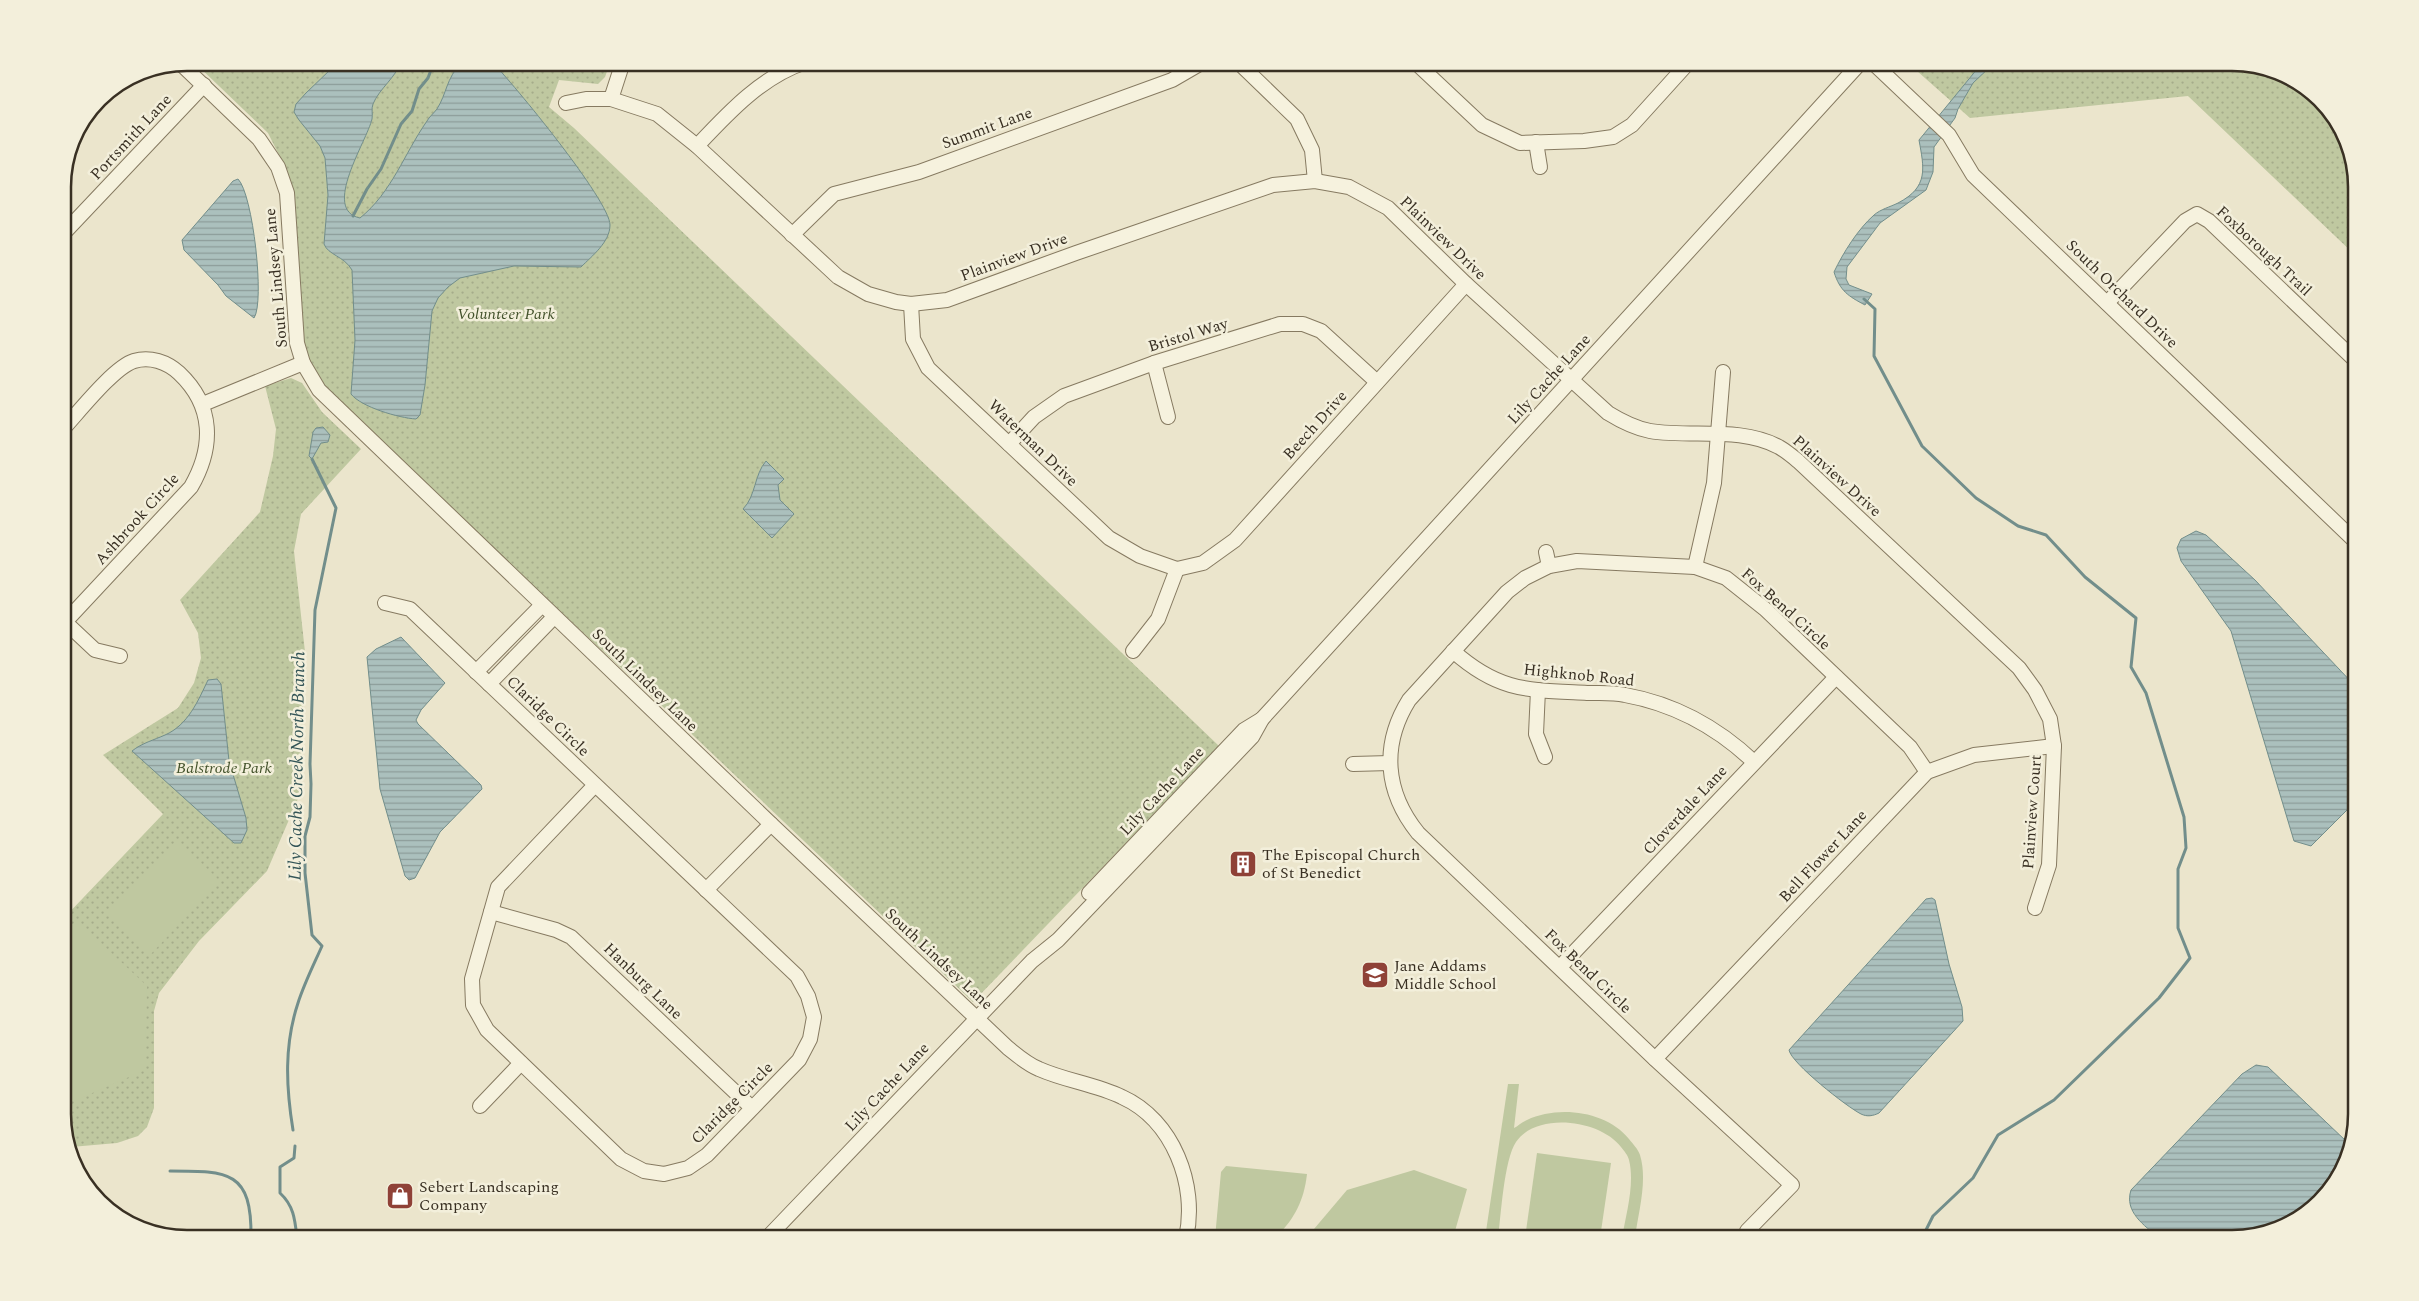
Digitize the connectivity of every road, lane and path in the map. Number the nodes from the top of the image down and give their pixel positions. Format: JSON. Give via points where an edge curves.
{"nodes":[{"id":1,"x":189,"y":71,"type":"edge"},
{"id":2,"x":620,"y":71,"type":"edge"},
{"id":3,"x":786,"y":71,"type":"edge"},
{"id":4,"x":1188,"y":71,"type":"edge"},
{"id":5,"x":1247,"y":71,"type":"edge"},
{"id":6,"x":1425,"y":71,"type":"edge"},
{"id":7,"x":1681,"y":71,"type":"edge"},
{"id":8,"x":1853,"y":71,"type":"edge"},
{"id":9,"x":1882,"y":71,"type":"edge"},
{"id":10,"x":204,"y":85,"type":"junction"},
{"id":11,"x":611,"y":99,"type":"junction"},
{"id":12,"x":566,"y":103,"type":"dead end"},
{"id":13,"x":1536,"y":142,"type":"junction"},
{"id":14,"x":698,"y":146,"type":"junction"},
{"id":15,"x":1540,"y":167,"type":"dead end"},
{"id":16,"x":1315,"y":182,"type":"junction"},
{"id":17,"x":71,"y":226,"type":"edge"},
{"id":18,"x":792,"y":235,"type":"junction"},
{"id":19,"x":1466,"y":284,"type":"junction"},
{"id":20,"x":911,"y":304,"type":"junction"},
{"id":21,"x":2107,"y":304,"type":"junction"},
{"id":22,"x":2348,"y":353,"type":"edge"},
{"id":23,"x":303,"y":363,"type":"junction"},
{"id":24,"x":1154,"y":363,"type":"junction"},
{"id":25,"x":1723,"y":372,"type":"dead end"},
{"id":26,"x":1571,"y":380,"type":"junction"},
{"id":27,"x":1377,"y":382,"type":"junction"},
{"id":28,"x":203,"y":404,"type":"junction"},
{"id":29,"x":1168,"y":417,"type":"dead end"},
{"id":30,"x":71,"y":420,"type":"edge"},
{"id":31,"x":1718,"y":435,"type":"junction"},
{"id":32,"x":1009,"y":444,"type":"junction"},
{"id":33,"x":2348,"y":534,"type":"edge"},
{"id":34,"x":1695,"y":567,"type":"junction"},
{"id":35,"x":1177,"y":569,"type":"junction"},
{"id":36,"x":385,"y":603,"type":"dead end"},
{"id":37,"x":542,"y":605,"type":"junction"},
{"id":38,"x":71,"y":614,"type":"edge"},
{"id":39,"x":554,"y":617,"type":"junction"},
{"id":40,"x":71,"y":628,"type":"edge"},
{"id":41,"x":1133,"y":651,"type":"dead end"},
{"id":42,"x":1453,"y":652,"type":"junction"},
{"id":43,"x":120,"y":656,"type":"dead end"},
{"id":44,"x":476,"y":672,"type":"junction"},
{"id":45,"x":1836,"y":677,"type":"junction"},
{"id":46,"x":489,"y":684,"type":"junction"},
{"id":47,"x":1538,"y":690,"type":"junction"},
{"id":48,"x":2054,"y":746,"type":"junction"},
{"id":49,"x":1545,"y":757,"type":"dead end"},
{"id":50,"x":1754,"y":762,"type":"junction"},
{"id":51,"x":1390,"y":763,"type":"junction"},
{"id":52,"x":1353,"y":764,"type":"dead end"},
{"id":53,"x":1927,"y":772,"type":"junction"},
{"id":54,"x":595,"y":785,"type":"junction"},
{"id":55,"x":771,"y":824,"type":"junction"},
{"id":56,"x":706,"y":890,"type":"junction"},
{"id":57,"x":2035,"y":908,"type":"dead end"},
{"id":58,"x":491,"y":912,"type":"junction"},
{"id":59,"x":1560,"y":967,"type":"junction"},
{"id":60,"x":977,"y":1018,"type":"junction"},
{"id":61,"x":1655,"y":1059,"type":"junction"},
{"id":62,"x":521,"y":1064,"type":"junction"},
{"id":63,"x":480,"y":1106,"type":"dead end"},
{"id":64,"x":752,"y":1108,"type":"junction"},
{"id":65,"x":776,"y":1230,"type":"edge"},
{"id":66,"x":1187,"y":1230,"type":"edge"},
{"id":67,"x":1748,"y":1230,"type":"edge"}],
"edges":[{"from":1,"to":10,"type":"street","name":"South Lindsey Lane"},
{"from":2,"to":11,"type":"street"},
{"from":3,"to":14,"type":"street","via":[[742,101]]},
{"from":4,"to":18,"type":"street","name":"Summit Lane","via":[[1172,80],[919,172],[834,194]]},
{"from":5,"to":16,"type":"street","via":[[1298,119],[1312,150]]},
{"from":6,"to":13,"type":"street","via":[[1482,125],[1520,142]]},
{"from":7,"to":13,"type":"street","via":[[1632,125],[1613,137]]},
{"from":8,"to":26,"type":"street","name":"Lily Cache Lane"},
{"from":9,"to":21,"type":"street","name":"South Orchard Drive","via":[[1949,135],[1973,175]]},
{"from":10,"to":17,"type":"street","name":"Portsmith Lane"},
{"from":10,"to":23,"type":"street","name":"South Lindsey Lane","via":[[259,139],[278,167],[287,193],[297,343]]},
{"from":11,"to":12,"type":"street","name":"Plainview Drive"},
{"from":11,"to":14,"type":"street","name":"Plainview Drive","via":[[657,114]]},
{"from":13,"to":15,"type":"street"},
{"from":14,"to":18,"type":"street","name":"Plainview Drive"},
{"from":16,"to":19,"type":"street","name":"Plainview Drive","via":[[1350,187],[1388,208]]},
{"from":16,"to":20,"type":"street","name":"Plainview Drive","via":[[1273,185],[948,300]]},
{"from":18,"to":20,"type":"street","name":"Plainview Drive","via":[[838,277],[861,290]]},
{"from":19,"to":26,"type":"street","name":"Plainview Drive"},
{"from":19,"to":27,"type":"street","name":"Beech Drive"},
{"from":20,"to":32,"type":"street","name":"Waterman Drive","via":[[913,339],[921,358]]},
{"from":21,"to":22,"type":"street","name":"Foxborough Trail","via":[[2190,216],[2197,214],[2209,221]]},
{"from":21,"to":33,"type":"street","name":"South Orchard Drive"},
{"from":23,"to":28,"type":"street"},
{"from":23,"to":37,"type":"street","name":"South Lindsey Lane","via":[[310,378],[330,402]]},
{"from":24,"to":27,"type":"street","name":"Bristol Way","via":[[1280,324],[1303,324],[1321,330]]},
{"from":24,"to":29,"type":"street"},
{"from":24,"to":32,"type":"street","name":"Bristol Way","via":[[1064,396],[1034,418]]},
{"from":25,"to":31,"type":"street"},
{"from":26,"to":31,"type":"street","name":"Plainview Drive","via":[[1625,424],[1650,431]]},
{"from":26,"to":60,"type":"street","name":"Lily Cache Lane","via":[[1262,719],[1232,742],[1050,935],[1032,960]]},
{"from":27,"to":35,"type":"street","name":"Beech Drive","via":[[1235,540],[1203,563]]},
{"from":28,"to":30,"type":"street","name":"Ashbrook Circle","via":[[173,368],[143,359],[132,361],[118,370]]},
{"from":28,"to":38,"type":"street","name":"Ashbrook Circle","via":[[207,433],[199,471],[191,487]]},
{"from":31,"to":34,"type":"street","via":[[1714,483]]},
{"from":31,"to":48,"type":"street","name":"Plainview Drive","via":[[1739,435],[1758,440],[1779,447],[1798,461],[2019,668],[2050,719]]},
{"from":32,"to":35,"type":"street","name":"Waterman Drive","via":[[1109,538],[1140,556]]},
{"from":34,"to":42,"type":"street","name":"Fox Bend Circle","via":[[1548,559],[1512,586]]},
{"from":34,"to":45,"type":"street","name":"Fox Bend Circle","via":[[1726,578],[1746,592]]},
{"from":35,"to":41,"type":"street","via":[[1158,619]]},
{"from":36,"to":44,"type":"street","name":"Claridge Circle","via":[[410,609]]},
{"from":37,"to":39,"type":"street","name":"South Lindsey Lane"},
{"from":37,"to":44,"type":"street"},
{"from":39,"to":46,"type":"street"},
{"from":39,"to":55,"type":"street","name":"South Lindsey Lane"},
{"from":40,"to":43,"type":"street","via":[[95,650]]},
{"from":42,"to":47,"type":"street","name":"Highknob Road","via":[[1491,679]]},
{"from":42,"to":51,"type":"street","name":"Fox Bend Circle","via":[[1403,709]]},
{"from":44,"to":46,"type":"street","name":"Claridge Circle"},
{"from":45,"to":50,"type":"street","name":"Cloverdale Lane"},
{"from":45,"to":53,"type":"street","name":"Fox Bend Circle","via":[[1910,747]]},
{"from":46,"to":54,"type":"street","name":"Claridge Circle"},
{"from":47,"to":49,"type":"street","via":[[1536,734]]},
{"from":47,"to":50,"type":"street","name":"Highknob Road","via":[[1624,694],[1671,707],[1719,732]]},
{"from":48,"to":53,"type":"street","name":"Bell Flower Lane","via":[[1974,755]]},
{"from":48,"to":57,"type":"street","name":"Plainview Court","via":[[2049,865]]},
{"from":50,"to":59,"type":"street","name":"Cloverdale Lane"},
{"from":51,"to":52,"type":"street"},
{"from":51,"to":59,"type":"street","name":"Fox Bend Circle","via":[[1391,782],[1399,802],[1418,833]]},
{"from":53,"to":61,"type":"street","name":"Bell Flower Lane"},
{"from":54,"to":56,"type":"street","name":"Claridge Circle"},
{"from":54,"to":58,"type":"street","name":"Claridge Circle","via":[[498,886]]},
{"from":55,"to":56,"type":"street"},
{"from":55,"to":60,"type":"street","name":"South Lindsey Lane"},
{"from":56,"to":64,"type":"street","name":"Claridge Circle","via":[[797,976],[808,996],[814,1017],[810,1039],[799,1060]]},
{"from":58,"to":62,"type":"street","name":"Claridge Circle","via":[[472,979],[473,1005],[487,1030]]},
{"from":58,"to":64,"type":"street","name":"Hanburg Lane","via":[[571,937]]},
{"from":59,"to":61,"type":"street","name":"Fox Bend Circle"},
{"from":60,"to":65,"type":"street","name":"Lily Cache Lane"},
{"from":60,"to":66,"type":"street","name":"South Lindsey Lane","via":[[1008,1048],[1037,1068],[1124,1098],[1155,1122],[1181,1163],[1189,1211]]},
{"from":61,"to":67,"type":"street","name":"Fox Bend Circle","via":[[1792,1185]]},
{"from":62,"to":63,"type":"street"},
{"from":62,"to":64,"type":"street","name":"Claridge Circle","via":[[621,1159],[644,1171],[664,1174],[688,1168],[707,1155]]}]}
